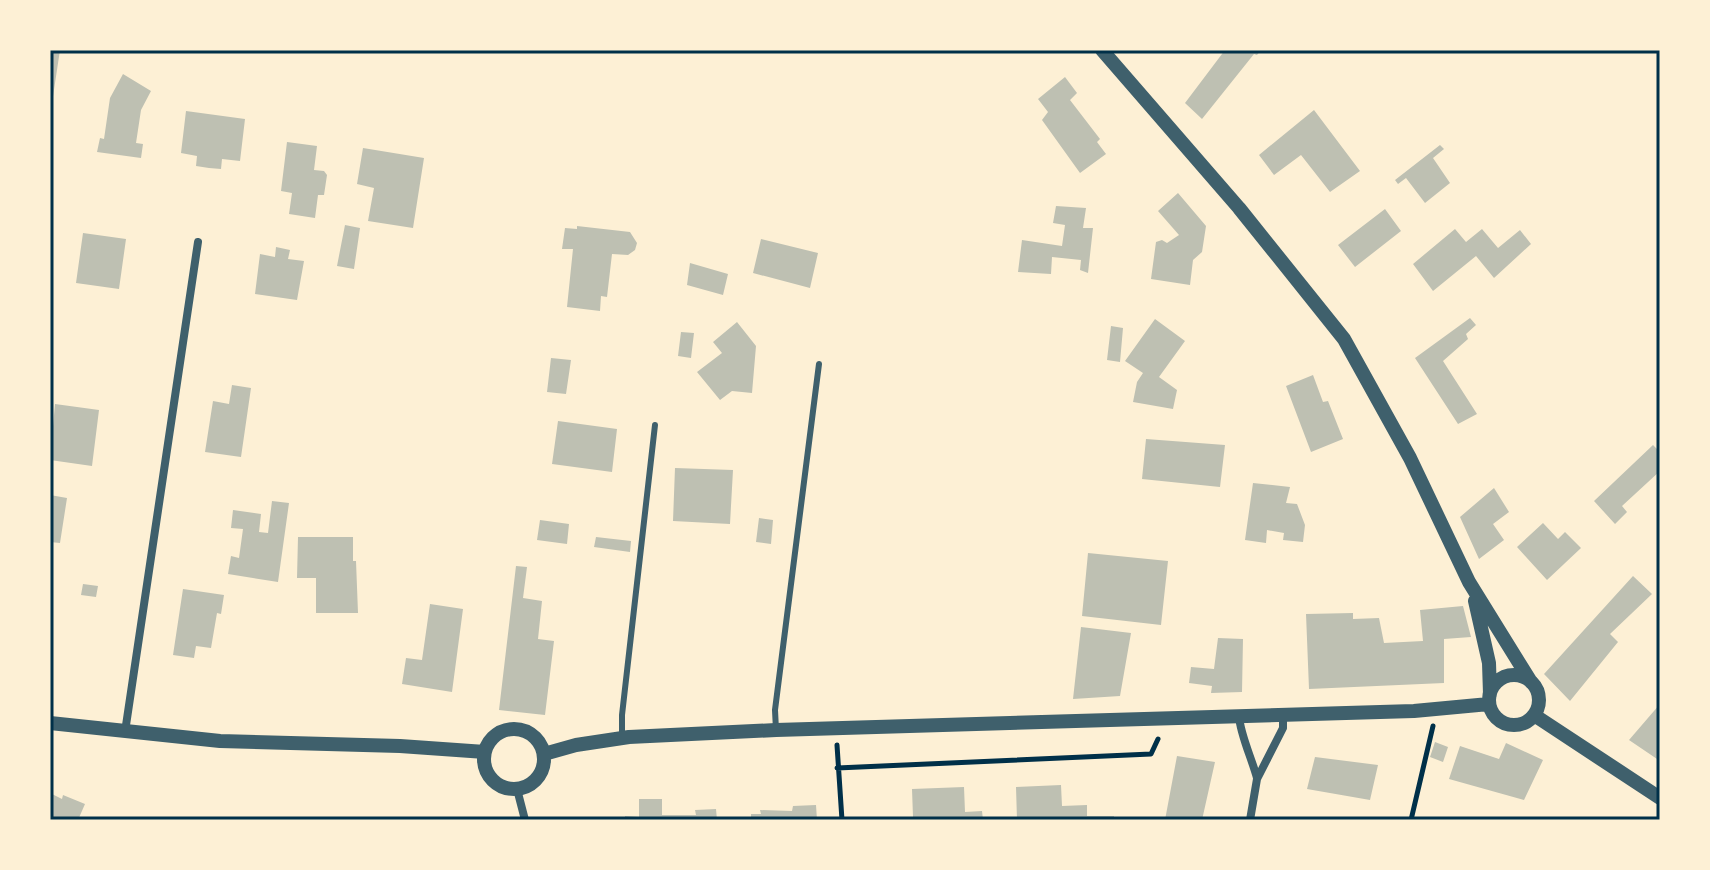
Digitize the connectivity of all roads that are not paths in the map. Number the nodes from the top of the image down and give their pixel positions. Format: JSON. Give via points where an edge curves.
{"nodes":[{"id":1,"x":1102,"y":50,"type":"edge"},
{"id":2,"x":198,"y":242,"type":"dead end"},
{"id":3,"x":819,"y":364,"type":"dead end"},
{"id":4,"x":655,"y":425,"type":"dead end"},
{"id":5,"x":1469,"y":582,"type":"junction"},
{"id":6,"x":1531,"y":682,"type":"junction"},
{"id":7,"x":1490,"y":699,"type":"junction"},
{"id":8,"x":1283,"y":715,"type":"junction"},
{"id":9,"x":1534,"y":715,"type":"junction"},
{"id":10,"x":1239,"y":716,"type":"junction"},
{"id":11,"x":50,"y":723,"type":"edge"},
{"id":12,"x":776,"y":730,"type":"junction"},
{"id":13,"x":125,"y":733,"type":"junction"},
{"id":14,"x":622,"y":738,"type":"junction"},
{"id":15,"x":485,"y":752,"type":"junction"},
{"id":16,"x":544,"y":754,"type":"junction"},
{"id":17,"x":1257,"y":779,"type":"junction"},
{"id":18,"x":517,"y":789,"type":"junction"},
{"id":19,"x":1660,"y":798,"type":"edge"},
{"id":20,"x":525,"y":820,"type":"edge"},
{"id":21,"x":1250,"y":820,"type":"edge"}],
"edges":[{"from":1,"to":5,"type":"street","via":[[1344,339],[1410,458]]},
{"from":2,"to":13,"type":"street"},
{"from":3,"to":12,"type":"lane"},
{"from":4,"to":14,"type":"lane"},
{"from":5,"to":6,"type":"street"},
{"from":5,"to":7,"type":"street","via":[[1489,663]]},
{"from":6,"to":7,"type":"street","via":[[1518,675],[1504,678]]},
{"from":6,"to":9,"type":"street","via":[[1539,698]]},
{"from":7,"to":8,"type":"street","via":[[1414,711]]},
{"from":7,"to":9,"type":"street","via":[[1495,717],[1508,724],[1522,724]]},
{"from":8,"to":10,"type":"street"},
{"from":8,"to":17,"type":"street","via":[[1283,728]]},
{"from":9,"to":19,"type":"street"},
{"from":10,"to":12,"type":"street"},
{"from":10,"to":17,"type":"street"},
{"from":11,"to":13,"type":"street"},
{"from":12,"to":14,"type":"street"},
{"from":13,"to":15,"type":"street"},
{"from":14,"to":16,"type":"street"},
{"from":15,"to":16,"type":"street","via":[[489,741],[509,728],[532,733]]},
{"from":15,"to":18,"type":"street","via":[[489,776],[501,786]]},
{"from":16,"to":18,"type":"street","via":[[538,777]]},
{"from":17,"to":21,"type":"street"},
{"from":18,"to":20,"type":"street"}]}
